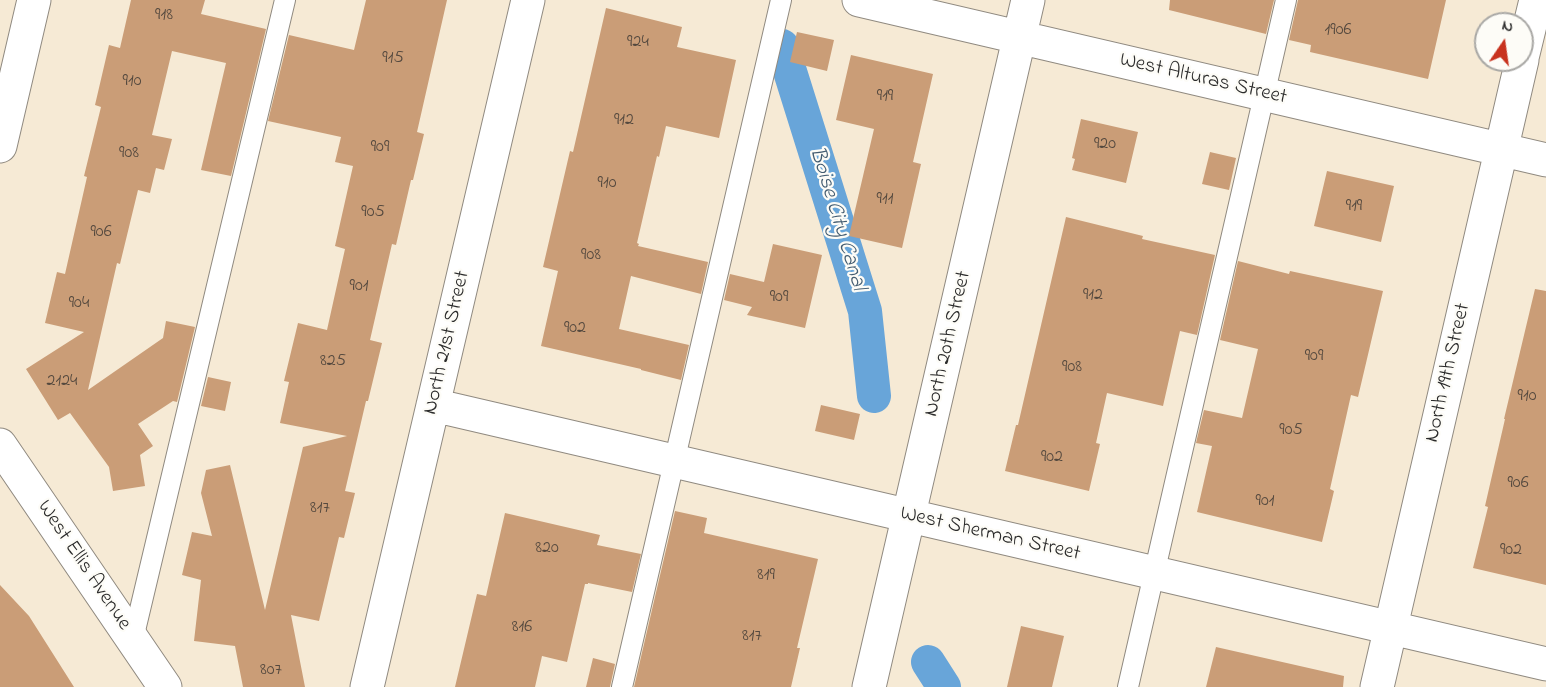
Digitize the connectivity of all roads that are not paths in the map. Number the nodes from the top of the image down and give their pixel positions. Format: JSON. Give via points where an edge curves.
{"nodes":[{"id":1,"x":34,"y":0,"type":"edge"},
{"id":2,"x":285,"y":0,"type":"edge"},
{"id":3,"x":528,"y":0,"type":"edge"},
{"id":4,"x":781,"y":0,"type":"edge"},
{"id":5,"x":859,"y":0,"type":"edge"},
{"id":6,"x":1028,"y":0,"type":"edge"},
{"id":7,"x":1286,"y":0,"type":"edge"},
{"id":8,"x":1019,"y":37,"type":"junction"},
{"id":9,"x":1519,"y":72,"type":"edge"},
{"id":10,"x":1264,"y":94,"type":"junction"},
{"id":11,"x":0,"y":146,"type":"edge"},
{"id":12,"x":1500,"y":149,"type":"junction"},
{"id":13,"x":1546,"y":160,"type":"edge"},
{"id":14,"x":433,"y":405,"type":"junction"},
{"id":15,"x":0,"y":445,"type":"edge"},
{"id":16,"x":674,"y":461,"type":"junction"},
{"id":17,"x":908,"y":516,"type":"junction"},
{"id":18,"x":1154,"y":573,"type":"junction"},
{"id":19,"x":1390,"y":628,"type":"junction"},
{"id":20,"x":133,"y":639,"type":"junction"},
{"id":21,"x":1546,"y":664,"type":"edge"},
{"id":22,"x":165,"y":687,"type":"edge"},
{"id":23,"x":368,"y":687,"type":"edge"},
{"id":24,"x":622,"y":687,"type":"edge"},
{"id":25,"x":869,"y":687,"type":"edge"},
{"id":26,"x":1128,"y":687,"type":"edge"},
{"id":27,"x":1377,"y":687,"type":"edge"}],
"edges":[{"from":1,"to":11,"type":"street"},
{"from":2,"to":20,"type":"lane"},
{"from":3,"to":14,"type":"street","name":"North 21st Street"},
{"from":4,"to":16,"type":"lane"},
{"from":5,"to":8,"type":"street","name":"West Alturas Street"},
{"from":6,"to":8,"type":"street","name":"North 20th Street"},
{"from":7,"to":10,"type":"lane"},
{"from":8,"to":10,"type":"street","name":"West Alturas Street"},
{"from":8,"to":17,"type":"street","name":"North 20th Street"},
{"from":9,"to":12,"type":"street","name":"North 19th Street"},
{"from":10,"to":12,"type":"street","name":"West Alturas Street"},
{"from":10,"to":18,"type":"lane"},
{"from":12,"to":13,"type":"street","name":"West Alturas Street"},
{"from":12,"to":19,"type":"street","name":"North 19th Street"},
{"from":14,"to":16,"type":"street","name":"West Sherman Street"},
{"from":14,"to":23,"type":"street","name":"North 21st Street"},
{"from":15,"to":20,"type":"street","name":"West Ellis Avenue"},
{"from":16,"to":17,"type":"street","name":"West Sherman Street"},
{"from":16,"to":24,"type":"lane"},
{"from":17,"to":18,"type":"street","name":"West Sherman Street"},
{"from":17,"to":25,"type":"street","name":"North 20th Street"},
{"from":18,"to":19,"type":"street","name":"West Sherman Street"},
{"from":18,"to":26,"type":"lane"},
{"from":19,"to":21,"type":"street","name":"West Sherman Street"},
{"from":19,"to":27,"type":"street","name":"North 19th Street"},
{"from":20,"to":22,"type":"street","name":"West Ellis Avenue"}]}
